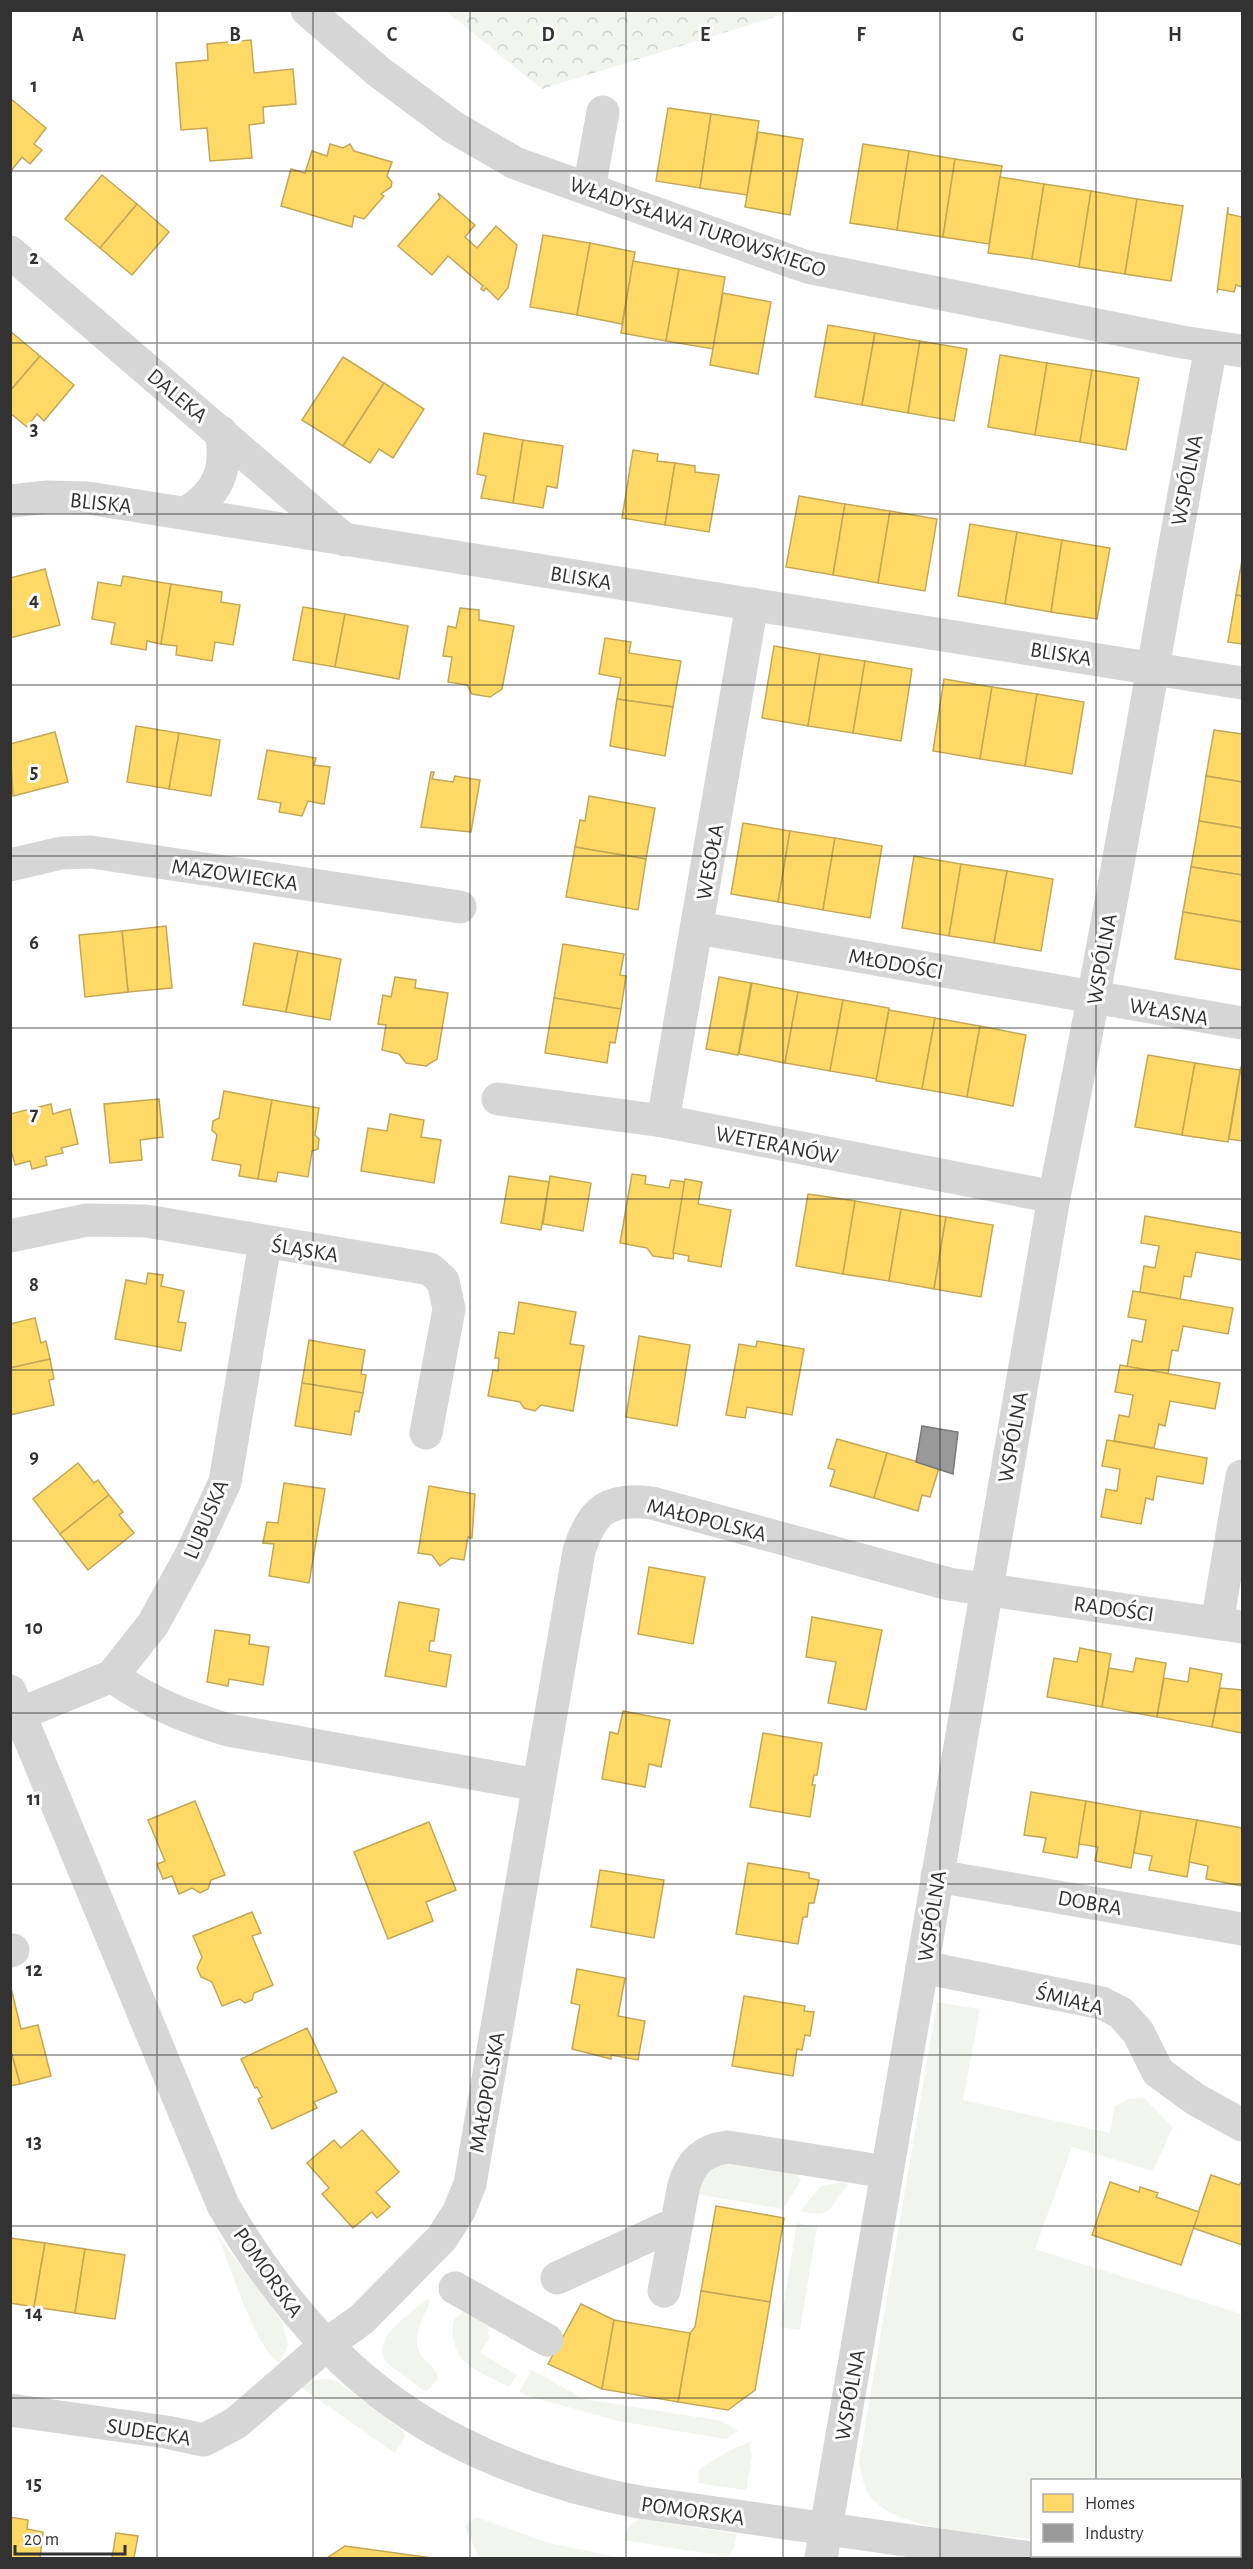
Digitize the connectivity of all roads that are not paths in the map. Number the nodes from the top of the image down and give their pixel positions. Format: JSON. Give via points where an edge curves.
{"nodes":[{"id":1,"x":307,"y":10,"type":"edge"},
{"id":2,"x":603,"y":112,"type":"dead end"},
{"id":3,"x":589,"y":189,"type":"junction"},
{"id":4,"x":10,"y":252,"type":"edge"},
{"id":5,"x":1210,"y":347,"type":"junction"},
{"id":6,"x":1242,"y":351,"type":"edge"},
{"id":7,"x":221,"y":432,"type":"junction"},
{"id":8,"x":10,"y":501,"type":"edge"},
{"id":9,"x":186,"y":513,"type":"junction"},
{"id":10,"x":345,"y":540,"type":"junction"},
{"id":11,"x":752,"y":604,"type":"junction"},
{"id":12,"x":1151,"y":668,"type":"junction"},
{"id":13,"x":1242,"y":683,"type":"edge"},
{"id":14,"x":10,"y":865,"type":"edge"},
{"id":15,"x":460,"y":907,"type":"dead end"},
{"id":16,"x":698,"y":928,"type":"junction"},
{"id":17,"x":1095,"y":998,"type":"junction"},
{"id":18,"x":1242,"y":1023,"type":"edge"},
{"id":19,"x":498,"y":1099,"type":"dead end"},
{"id":20,"x":663,"y":1121,"type":"junction"},
{"id":21,"x":1054,"y":1197,"type":"junction"},
{"id":22,"x":10,"y":1236,"type":"edge"},
{"id":23,"x":265,"y":1243,"type":"junction"},
{"id":24,"x":426,"y":1433,"type":"dead end"},
{"id":25,"x":1242,"y":1476,"type":"edge"},
{"id":26,"x":986,"y":1590,"type":"junction"},
{"id":27,"x":1230,"y":1625,"type":"edge"},
{"id":28,"x":112,"y":1676,"type":"junction"},
{"id":29,"x":15,"y":1702,"type":"edge"},
{"id":30,"x":538,"y":1785,"type":"junction"},
{"id":31,"x":937,"y":1876,"type":"junction"},
{"id":32,"x":1242,"y":1929,"type":"edge"},
{"id":33,"x":922,"y":1967,"type":"junction"},
{"id":34,"x":1242,"y":2126,"type":"edge"},
{"id":35,"x":887,"y":2172,"type":"junction"},
{"id":36,"x":677,"y":2223,"type":"junction"},
{"id":37,"x":557,"y":2278,"type":"dead end"},
{"id":38,"x":455,"y":2288,"type":"dead end"},
{"id":39,"x":664,"y":2291,"type":"dead end"},
{"id":40,"x":548,"y":2340,"type":"dead end"},
{"id":41,"x":326,"y":2344,"type":"junction"},
{"id":42,"x":10,"y":2410,"type":"edge"},
{"id":43,"x":823,"y":2544,"type":"edge"},
{"id":44,"x":1031,"y":2559,"type":"edge"}],
"edges":[{"from":1,"to":3,"type":"street","name":"WŁADYSŁAWA TUROWSKIEGO","via":[[379,72],[453,127],[515,163]]},
{"from":2,"to":3,"type":"street"},
{"from":3,"to":5,"type":"street","name":"WŁADYSŁAWA TUROWSKIEGO","via":[[807,267]]},
{"from":4,"to":7,"type":"street","name":"DALEKA"},
{"from":5,"to":6,"type":"street","name":"WŁADYSŁAWA TUROWSKIEGO"},
{"from":5,"to":12,"type":"street","name":"WSPÓLNA"},
{"from":7,"to":9,"type":"street","via":[[224,460],[219,478],[209,495]]},
{"from":7,"to":10,"type":"street","name":"DALEKA"},
{"from":8,"to":9,"type":"street","name":"BLISKA","via":[[88,498]]},
{"from":9,"to":10,"type":"street","name":"BLISKA"},
{"from":10,"to":11,"type":"street","name":"BLISKA"},
{"from":11,"to":12,"type":"street","name":"BLISKA"},
{"from":11,"to":16,"type":"street","name":"WESOŁA"},
{"from":12,"to":13,"type":"street","name":"BLISKA"},
{"from":12,"to":17,"type":"street","name":"WSPÓLNA"},
{"from":14,"to":15,"type":"street","name":"MAZOWIECKA","via":[[61,853],[91,852]]},
{"from":16,"to":17,"type":"street","name":"MŁODOŚCI"},
{"from":16,"to":20,"type":"street","name":"WESOŁA"},
{"from":17,"to":18,"type":"street","name":"WŁASNA"},
{"from":17,"to":21,"type":"street","name":"WSPÓLNA"},
{"from":19,"to":20,"type":"street","name":"WETERANÓW"},
{"from":20,"to":21,"type":"street","name":"WETERANÓW"},
{"from":21,"to":26,"type":"street","name":"WSPÓLNA"},
{"from":22,"to":23,"type":"street","name":"ŚLĄSKA","via":[[87,1220],[146,1221]]},
{"from":23,"to":24,"type":"street","name":"ŚLĄSKA","via":[[430,1269],[443,1281],[449,1309]]},
{"from":23,"to":28,"type":"street","name":"LUBUSKA","via":[[225,1482],[153,1624]]},
{"from":25,"to":27,"type":"street"},
{"from":26,"to":27,"type":"street","name":"RADOŚCI"},
{"from":26,"to":30,"type":"street","name":"MAŁOPOLSKA","via":[[949,1584],[652,1503],[629,1500],[607,1507],[587,1525],[579,1551]]},
{"from":26,"to":31,"type":"street","name":"WSPÓLNA"},
{"from":28,"to":29,"type":"street","name":"LUBUSKA"},
{"from":28,"to":30,"type":"street","via":[[162,1707],[228,1730]]},
{"from":29,"to":41,"type":"street","name":"POMORSKA","via":[[223,2205],[294,2312]]},
{"from":30,"to":41,"type":"street","name":"MAŁOPOLSKA","via":[[476,2154],[466,2193],[442,2238],[362,2319]]},
{"from":31,"to":32,"type":"street","name":"DOBRA"},
{"from":31,"to":33,"type":"street","name":"WSPÓLNA"},
{"from":33,"to":34,"type":"street","name":"ŚMIAŁA","via":[[1102,2003],[1121,2013],[1138,2032],[1158,2072]]},
{"from":33,"to":35,"type":"street","name":"WSPÓLNA"},
{"from":35,"to":36,"type":"street","via":[[715,2148],[701,2155],[689,2169]]},
{"from":35,"to":43,"type":"street","name":"WSPÓLNA"},
{"from":36,"to":37,"type":"street"},
{"from":36,"to":39,"type":"street"},
{"from":38,"to":40,"type":"street"},
{"from":41,"to":42,"type":"street","name":"SUDECKA","via":[[236,2423],[204,2440]]},
{"from":41,"to":43,"type":"street","name":"POMORSKA","via":[[362,2379],[429,2426],[525,2473],[581,2491]]},
{"from":43,"to":44,"type":"street","name":"POMORSKA"}]}
